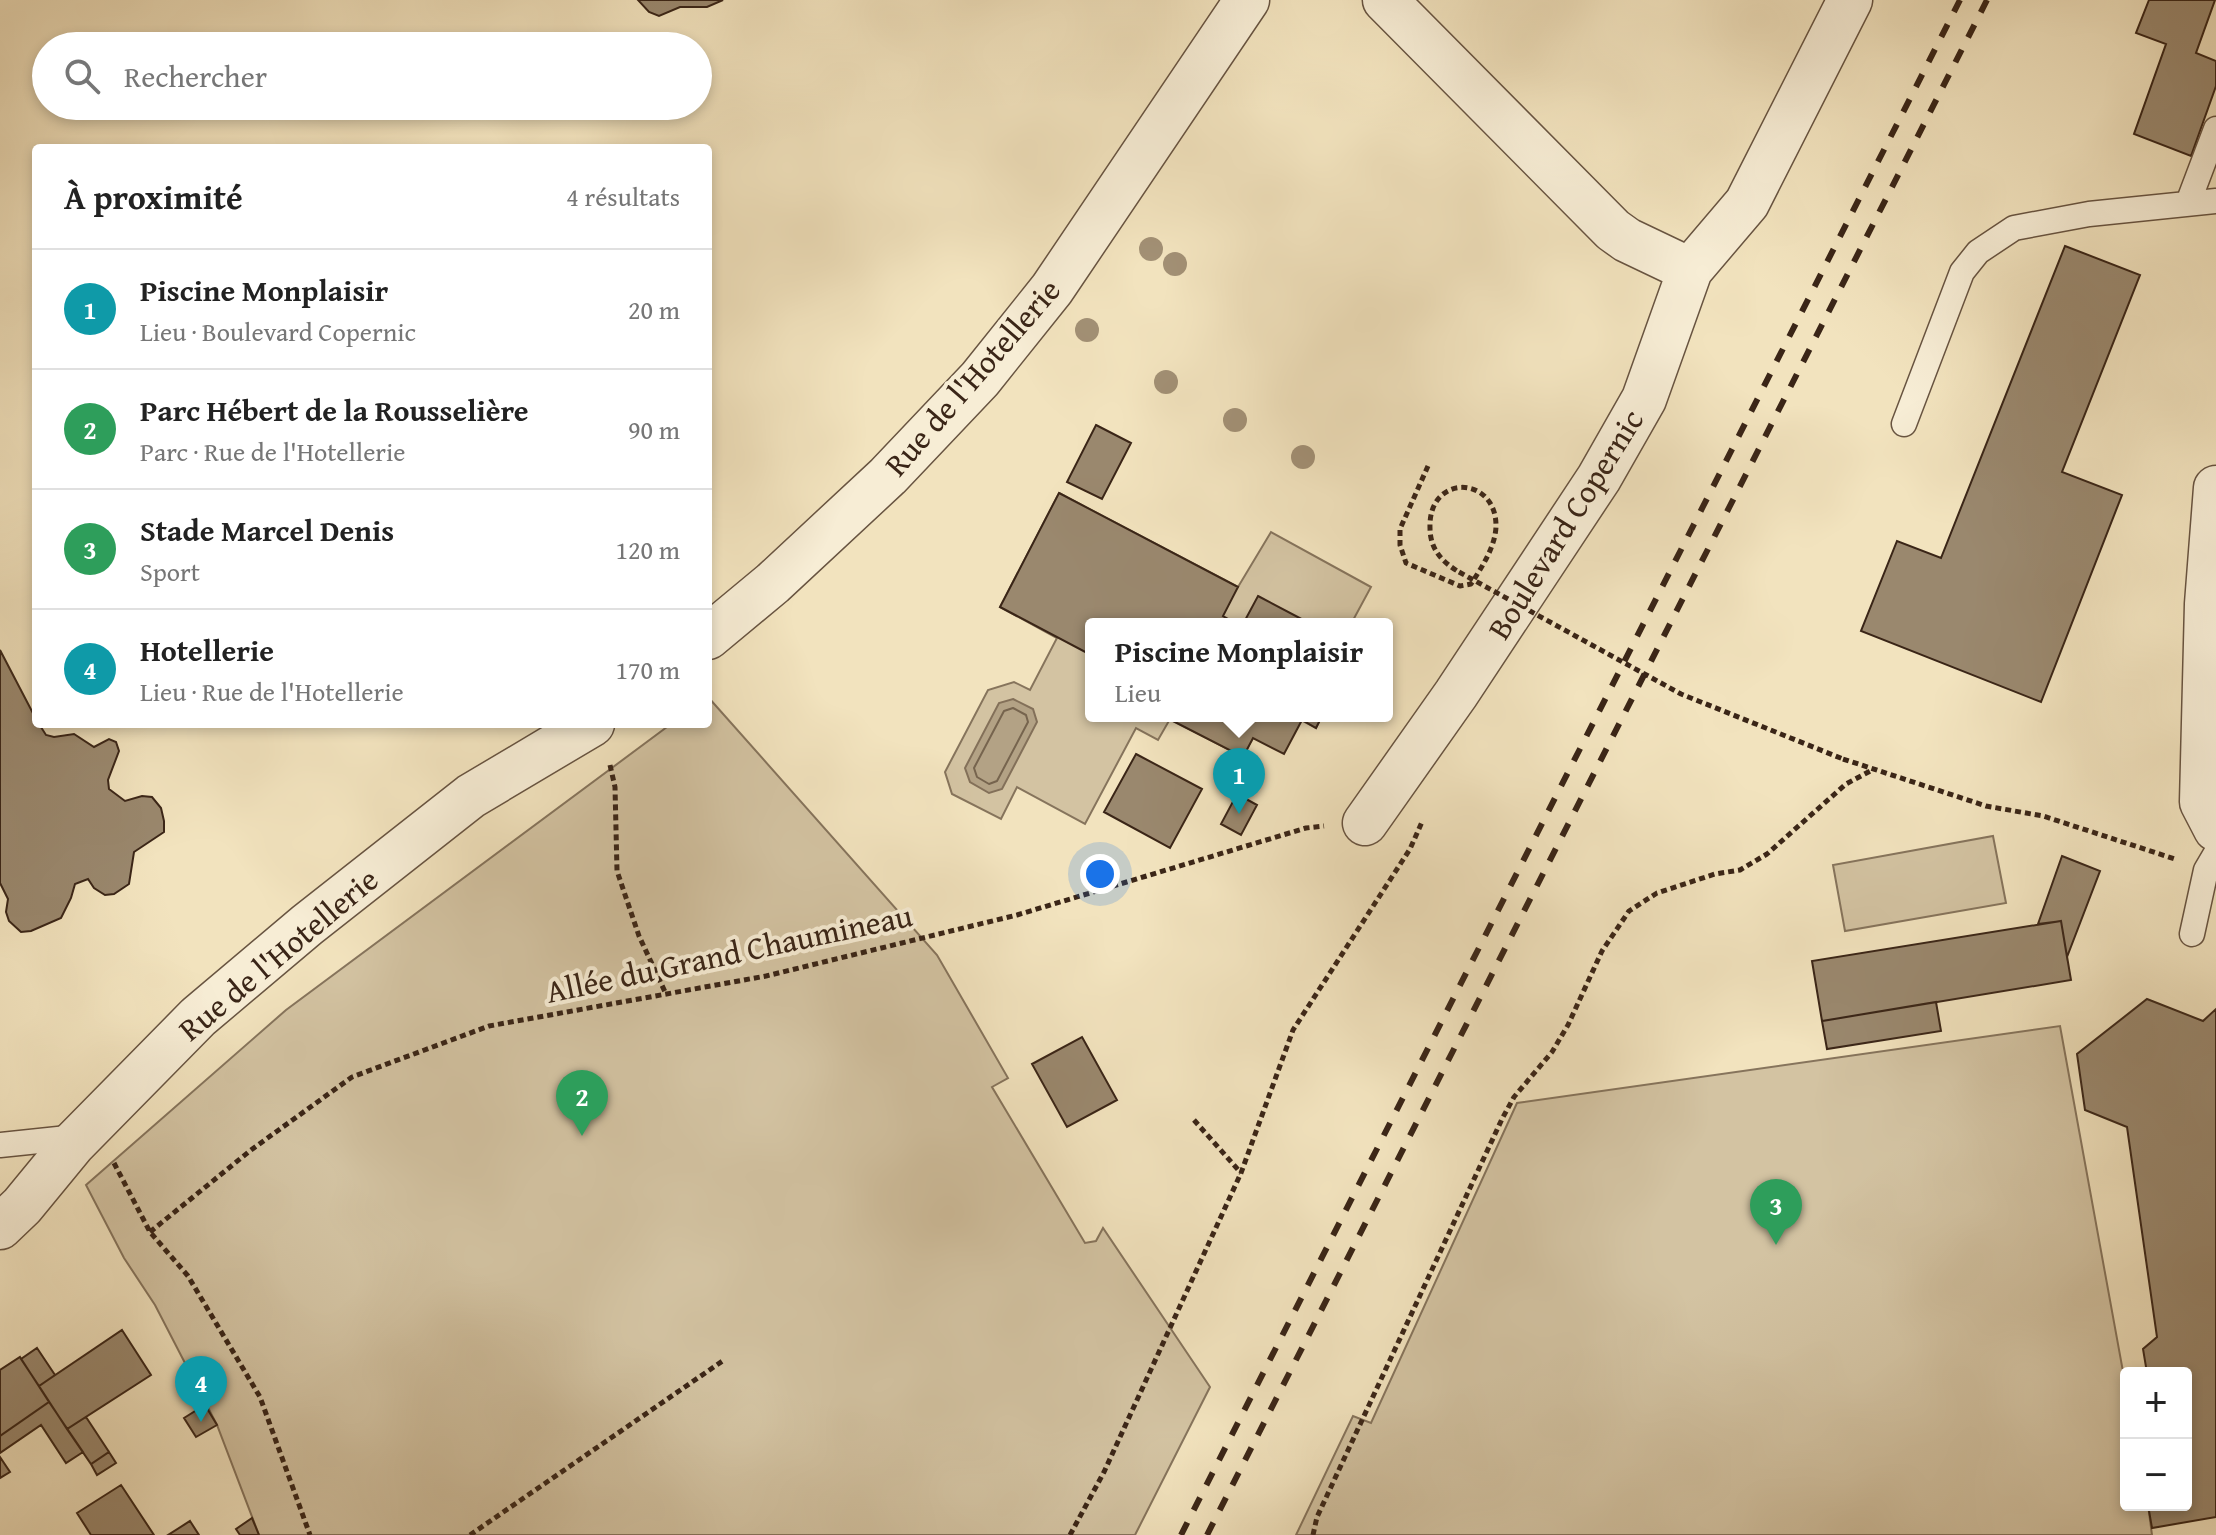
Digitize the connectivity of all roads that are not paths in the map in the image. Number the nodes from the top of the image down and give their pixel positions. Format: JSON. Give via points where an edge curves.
{"nodes":[{"id":1,"x":1247,"y":0,"type":"edge"},
{"id":2,"x":1385,"y":0,"type":"edge"},
{"id":3,"x":1850,"y":0,"type":"edge"},
{"id":4,"x":2216,"y":129,"type":"edge"},
{"id":5,"x":2216,"y":201,"type":"edge"},
{"id":6,"x":2188,"y":203,"type":"junction"},
{"id":7,"x":1690,"y":270,"type":"junction"},
{"id":8,"x":1904,"y":424,"type":"dead end"},
{"id":9,"x":2216,"y":488,"type":"edge"},
{"id":10,"x":712,"y":634,"type":"edge"},
{"id":11,"x":585,"y":728,"type":"edge"},
{"id":12,"x":1365,"y":823,"type":"road end"},
{"id":13,"x":2216,"y":829,"type":"edge"},
{"id":14,"x":2216,"y":853,"type":"edge"},
{"id":15,"x":2192,"y":934,"type":"dead end"},
{"id":16,"x":0,"y":1145,"type":"edge"},
{"id":17,"x":95,"y":1147,"type":"junction"},
{"id":18,"x":0,"y":1227,"type":"edge"}],
"edges":[{"from":1,"to":10,"type":"street","name":"Rue de l'Hotellerie","via":[[1052,289],[980,379],[888,476]]},
{"from":2,"to":7,"type":"street","via":[[1613,230]]},
{"from":3,"to":7,"type":"street","name":"Boulevard Copernic","via":[[1747,203]]},
{"from":4,"to":6,"type":"lane"},
{"from":5,"to":6,"type":"lane"},
{"from":6,"to":8,"type":"lane","via":[[2089,214],[2014,228],[1995,238],[1962,272]]},
{"from":7,"to":12,"type":"street","name":"Boulevard Copernic","via":[[1644,399],[1599,478]]},
{"from":9,"to":13,"type":"street","via":[[2202,802]]},
{"from":11,"to":17,"type":"street","name":"Rue de l'Hotellerie","via":[[471,796],[198,1017]]},
{"from":14,"to":15,"type":"lane","via":[[2206,870]]},
{"from":16,"to":17,"type":"lane"},
{"from":17,"to":18,"type":"street","name":"Rue de l'Hotellerie"}]}
